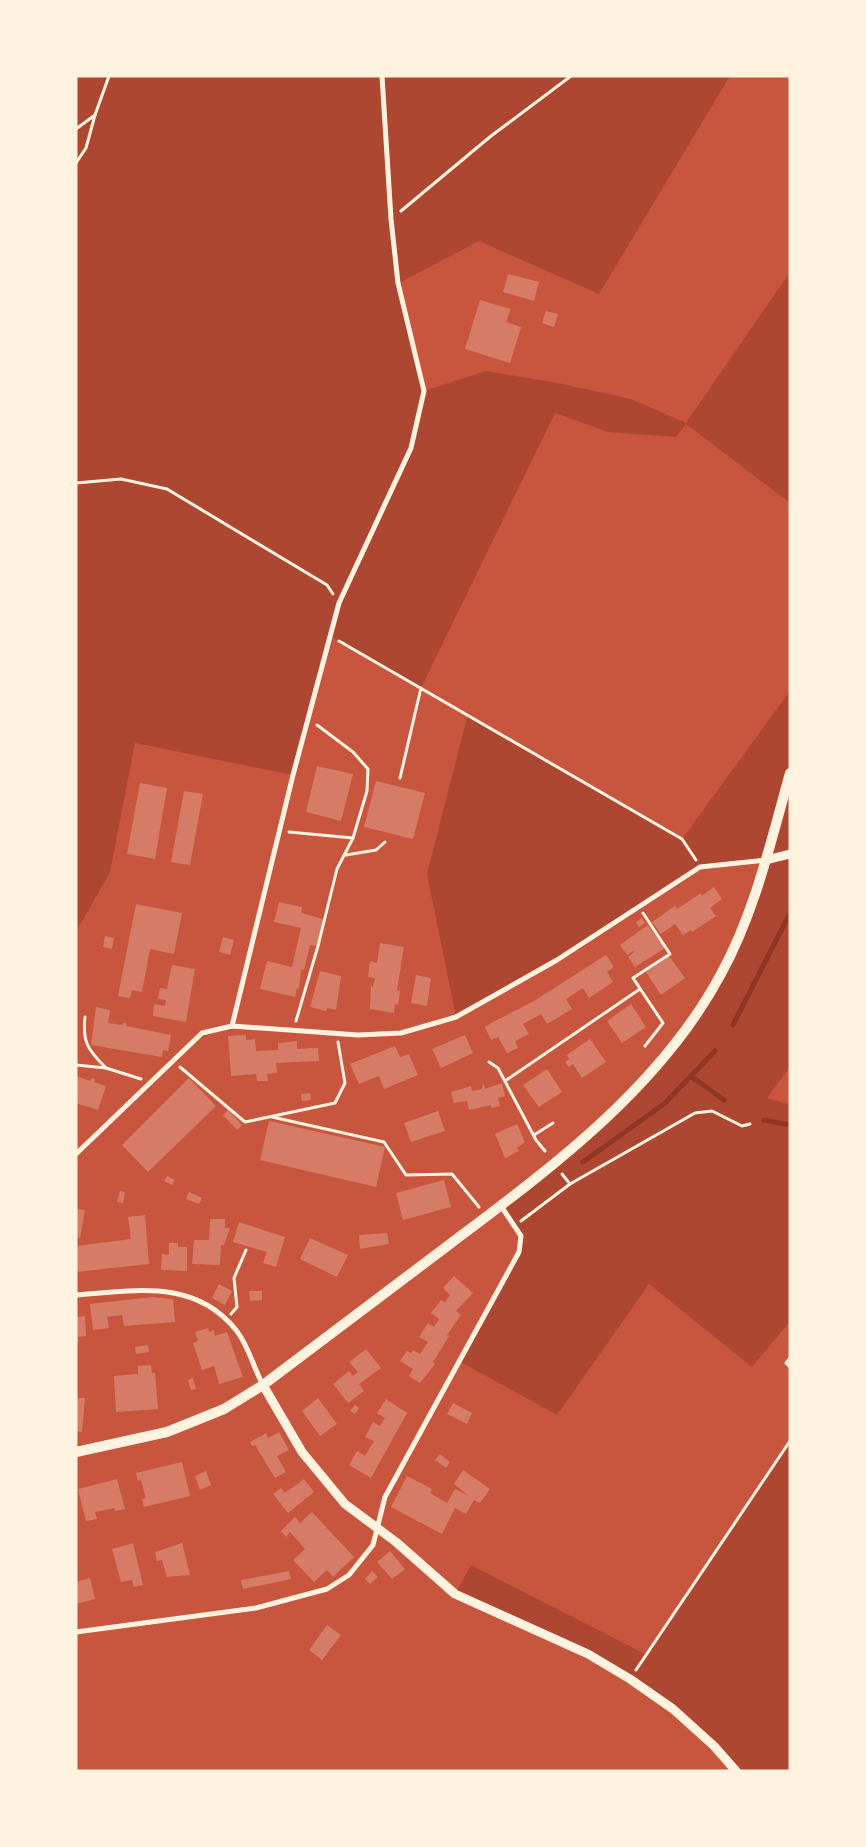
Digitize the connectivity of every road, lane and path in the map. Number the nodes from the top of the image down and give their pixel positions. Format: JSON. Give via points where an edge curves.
{"nodes":[{"id":1,"x":109,"y":76,"type":"edge"},
{"id":2,"x":382,"y":76,"type":"edge"},
{"id":3,"x":571,"y":76,"type":"edge"},
{"id":4,"x":95,"y":115,"type":"junction"},
{"id":5,"x":76,"y":129,"type":"edge"},
{"id":6,"x":76,"y":163,"type":"edge"},
{"id":7,"x":391,"y":219,"type":"junction"},
{"id":8,"x":76,"y":483,"type":"edge"},
{"id":9,"x":338,"y":603,"type":"junction"},
{"id":10,"x":330,"y":635,"type":"junction"},
{"id":11,"x":421,"y":688,"type":"junction"},
{"id":12,"x":307,"y":720,"type":"junction"},
{"id":13,"x":790,"y":773,"type":"edge"},
{"id":14,"x":400,"y":778,"type":"dead end"},
{"id":15,"x":279,"y":832,"type":"junction"},
{"id":16,"x":353,"y":838,"type":"junction"},
{"id":17,"x":385,"y":842,"type":"dead end"},
{"id":18,"x":790,"y":854,"type":"edge"},
{"id":19,"x":346,"y":855,"type":"junction"},
{"id":20,"x":766,"y":860,"type":"junction"},
{"id":21,"x":700,"y":867,"type":"junction"},
{"id":22,"x":638,"y":907,"type":"junction"},
{"id":23,"x":640,"y":989,"type":"junction"},
{"id":24,"x":84,"y":1017,"type":"dead end"},
{"id":25,"x":232,"y":1026,"type":"junction"},
{"id":26,"x":293,"y":1030,"type":"junction"},
{"id":27,"x":338,"y":1034,"type":"junction"},
{"id":28,"x":645,"y":1046,"type":"dead end"},
{"id":29,"x":173,"y":1060,"type":"junction"},
{"id":30,"x":489,"y":1062,"type":"dead end"},
{"id":31,"x":76,"y":1065,"type":"edge"},
{"id":32,"x":106,"y":1068,"type":"junction"},
{"id":33,"x":505,"y":1081,"type":"junction"},
{"id":34,"x":150,"y":1082,"type":"junction"},
{"id":35,"x":269,"y":1116,"type":"junction"},
{"id":36,"x":553,"y":1123,"type":"dead end"},
{"id":37,"x":750,"y":1124,"type":"dead end"},
{"id":38,"x":534,"y":1136,"type":"junction"},
{"id":39,"x":545,"y":1151,"type":"dead end"},
{"id":40,"x":76,"y":1154,"type":"edge"},
{"id":41,"x":562,"y":1174,"type":"dead end"},
{"id":42,"x":570,"y":1184,"type":"junction"},
{"id":43,"x":501,"y":1206,"type":"junction"},
{"id":44,"x":479,"y":1207,"type":"dead end"},
{"id":45,"x":515,"y":1225,"type":"junction"},
{"id":46,"x":246,"y":1250,"type":"dead end"},
{"id":47,"x":76,"y":1295,"type":"edge"},
{"id":48,"x":226,"y":1320,"type":"junction"},
{"id":49,"x":790,"y":1358,"type":"edge"},
{"id":50,"x":790,"y":1367,"type":"edge"},
{"id":51,"x":263,"y":1385,"type":"junction"},
{"id":52,"x":790,"y":1441,"type":"edge"},
{"id":53,"x":76,"y":1452,"type":"edge"},
{"id":54,"x":378,"y":1529,"type":"junction"},
{"id":55,"x":76,"y":1632,"type":"edge"},
{"id":56,"x":630,"y":1679,"type":"junction"},
{"id":57,"x":736,"y":1771,"type":"edge"}],
"edges":[{"from":1,"to":4,"type":"path"},
{"from":2,"to":7,"type":"street"},
{"from":3,"to":7,"type":"path","via":[[491,136]]},
{"from":4,"to":5,"type":"path"},
{"from":4,"to":6,"type":"path","via":[[86,148]]},
{"from":7,"to":9,"type":"street","via":[[398,283],[424,391],[411,448]]},
{"from":8,"to":9,"type":"path","via":[[121,479],[167,489],[327,585]]},
{"from":9,"to":10,"type":"street"},
{"from":10,"to":11,"type":"path"},
{"from":10,"to":12,"type":"street"},
{"from":11,"to":14,"type":"path"},
{"from":11,"to":21,"type":"path","via":[[682,839]]},
{"from":12,"to":15,"type":"street"},
{"from":12,"to":16,"type":"path","via":[[326,730],[353,752],[368,770],[367,791]]},
{"from":13,"to":20,"type":"main road"},
{"from":15,"to":16,"type":"path"},
{"from":15,"to":25,"type":"street"},
{"from":16,"to":19,"type":"path"},
{"from":17,"to":19,"type":"path","via":[[376,850]]},
{"from":18,"to":20,"type":"street"},
{"from":19,"to":26,"type":"path","via":[[337,869]]},
{"from":20,"to":21,"type":"street"},
{"from":20,"to":43,"type":"main road","via":[[740,933],[721,974],[693,1020],[653,1070],[608,1115]]},
{"from":21,"to":22,"type":"street"},
{"from":22,"to":23,"type":"path","via":[[670,954],[633,978]]},
{"from":22,"to":27,"type":"street","via":[[557,960],[456,1017],[401,1033]]},
{"from":23,"to":28,"type":"path","via":[[663,1023]]},
{"from":23,"to":33,"type":"path"},
{"from":24,"to":32,"type":"path","via":[[83,1031],[89,1051]]},
{"from":25,"to":26,"type":"street"},
{"from":25,"to":29,"type":"street","via":[[202,1033]]},
{"from":26,"to":27,"type":"street"},
{"from":27,"to":35,"type":"path","via":[[345,1083],[335,1103]]},
{"from":29,"to":34,"type":"street"},
{"from":29,"to":35,"type":"path","via":[[245,1122]]},
{"from":30,"to":33,"type":"path","via":[[498,1068]]},
{"from":31,"to":32,"type":"path"},
{"from":32,"to":34,"type":"path"},
{"from":33,"to":38,"type":"path"},
{"from":34,"to":40,"type":"street"},
{"from":35,"to":44,"type":"path","via":[[384,1142],[406,1175],[452,1174]]},
{"from":36,"to":38,"type":"path"},
{"from":37,"to":42,"type":"path","via":[[742,1126],[712,1111],[695,1113]]},
{"from":38,"to":39,"type":"path"},
{"from":41,"to":42,"type":"path"},
{"from":42,"to":45,"type":"path"},
{"from":43,"to":45,"type":"street"},
{"from":43,"to":51,"type":"main road"},
{"from":45,"to":54,"type":"street","via":[[521,1236],[519,1252],[385,1497]]},
{"from":46,"to":48,"type":"path","via":[[234,1278],[237,1307]]},
{"from":47,"to":48,"type":"street","via":[[174,1291],[217,1312]]},
{"from":48,"to":51,"type":"street","via":[[237,1330]]},
{"from":49,"to":50,"type":"path","via":[[786,1364]]},
{"from":51,"to":53,"type":"main road","via":[[224,1409],[167,1432]]},
{"from":51,"to":54,"type":"street","via":[[302,1452],[345,1504]]},
{"from":52,"to":56,"type":"path"},
{"from":54,"to":55,"type":"street","via":[[373,1545],[349,1575],[327,1589],[256,1608]]},
{"from":54,"to":56,"type":"street","via":[[455,1594],[588,1654]]},
{"from":56,"to":57,"type":"street","via":[[674,1709]]}]}
